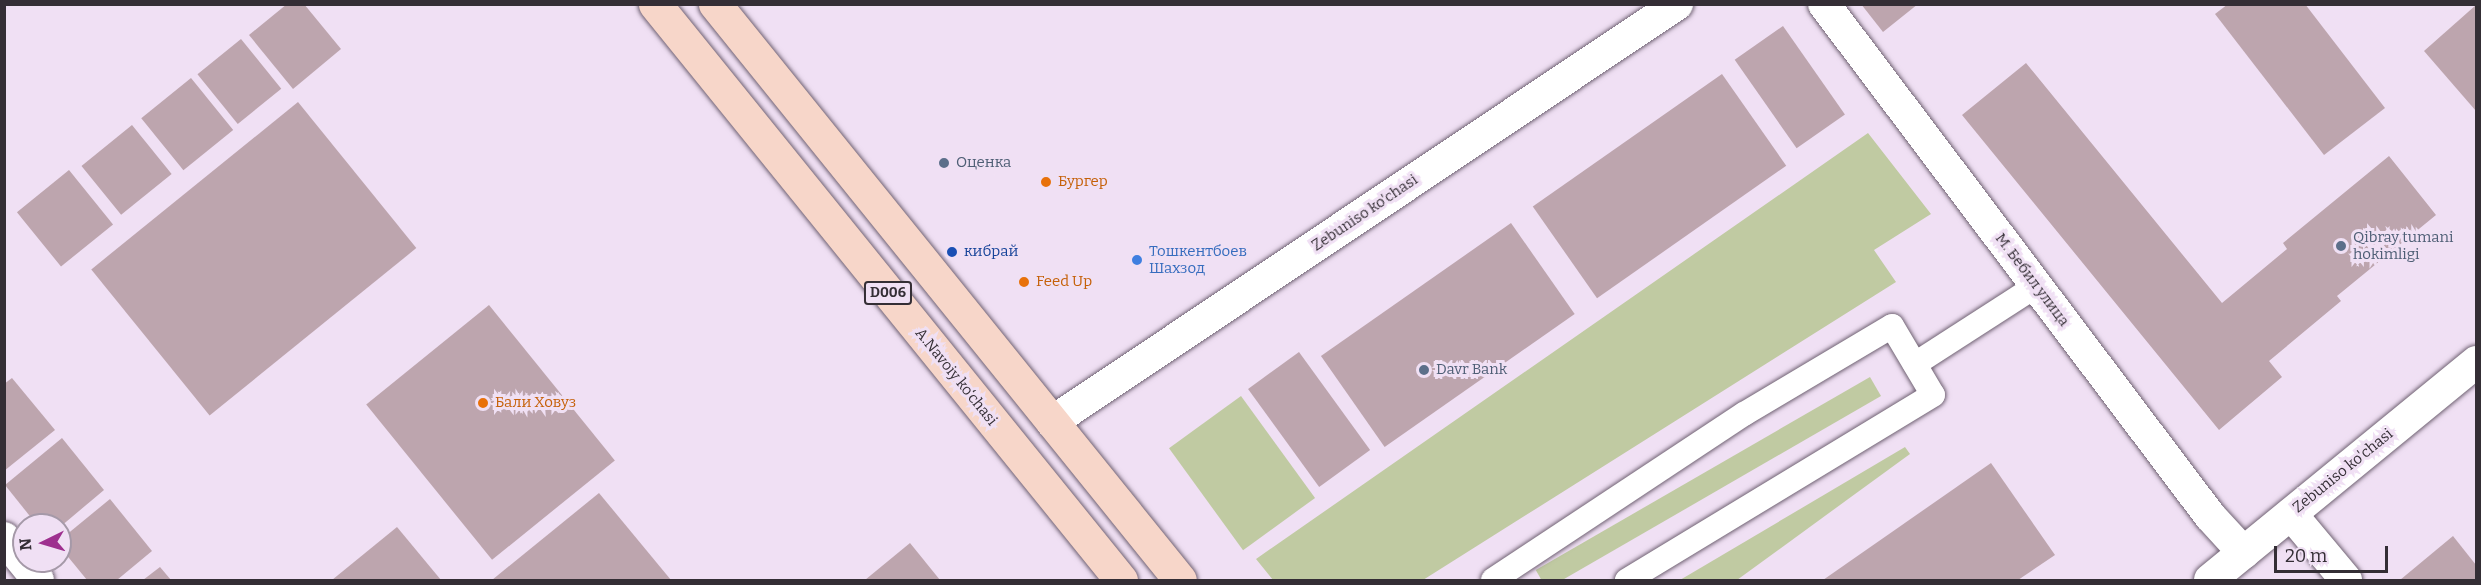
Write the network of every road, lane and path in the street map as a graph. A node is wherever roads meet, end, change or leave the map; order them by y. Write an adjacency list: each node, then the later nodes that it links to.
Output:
1 (655, 4): 13 (main road, A.Navoiy ko‘chasi / D006)
2 (715, 4): 8 (main road, D006)
3 (1677, 4): 8 (street, Zebuniso ko'chasi)
4 (1824, 4): 5 (street, М. Бебил улица)
5 (2036, 286): 7 (street); 11 (street, М. Бебил улица)
6 (2476, 362): 9 (street, Zebuniso ko'chasi)
7 (1915, 364): 15 (street); 16 (street)
8 (1052, 422): 14 (main road, D006)
9 (2291, 513): 11 (street, Zebuniso ko'chasi); 18 (street)
10 (4, 538): 12 (street)
11 (2244, 553): 17 (street, Zebuniso ko'chasi)
12 (38, 580)
13 (1121, 580)
14 (1180, 580)
15 (1493, 580)
16 (1627, 580)
17 (2210, 580)
18 (2346, 580)

